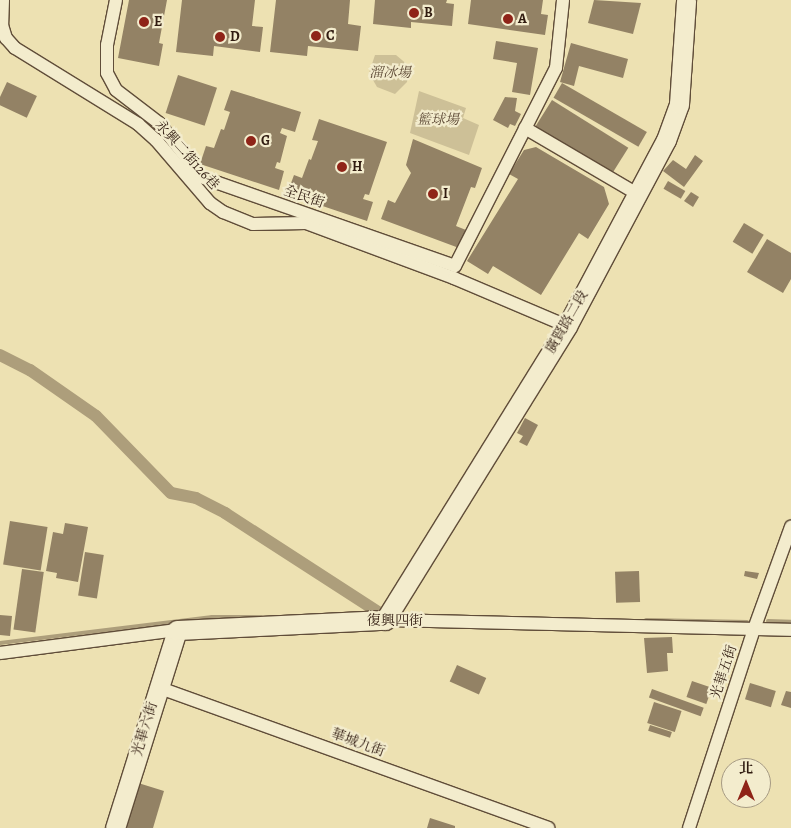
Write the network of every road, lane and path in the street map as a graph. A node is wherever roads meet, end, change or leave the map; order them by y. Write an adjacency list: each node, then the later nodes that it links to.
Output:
1 (3, 0): 7 (street, 永興二街126巷)
2 (116, 0): 5 (street, 全民街)
3 (563, 0): 5 (street, 全民街)
4 (686, 0): 6 (street, 廣賢路二段)
5 (526, 128): 6 (street)
6 (636, 193): 7 (street, 廣賢路二段)
7 (566, 326): 9 (street, 廣賢路二段)
8 (791, 527): 10 (street, 光華五街)
9 (385, 620): 10 (street, 復興四街); 11 (street, 復興四街)
10 (754, 629): 12 (street, 復興四街); 17 (street, 光華五街)
11 (177, 630): 13 (street, 復興四街); 14 (street, 光華六街)
12 (791, 630)
13 (0, 653)
14 (157, 687): 15 (street, 光華六街); 16 (street, 華城九街)
15 (115, 828)
16 (548, 828)
17 (690, 828)

